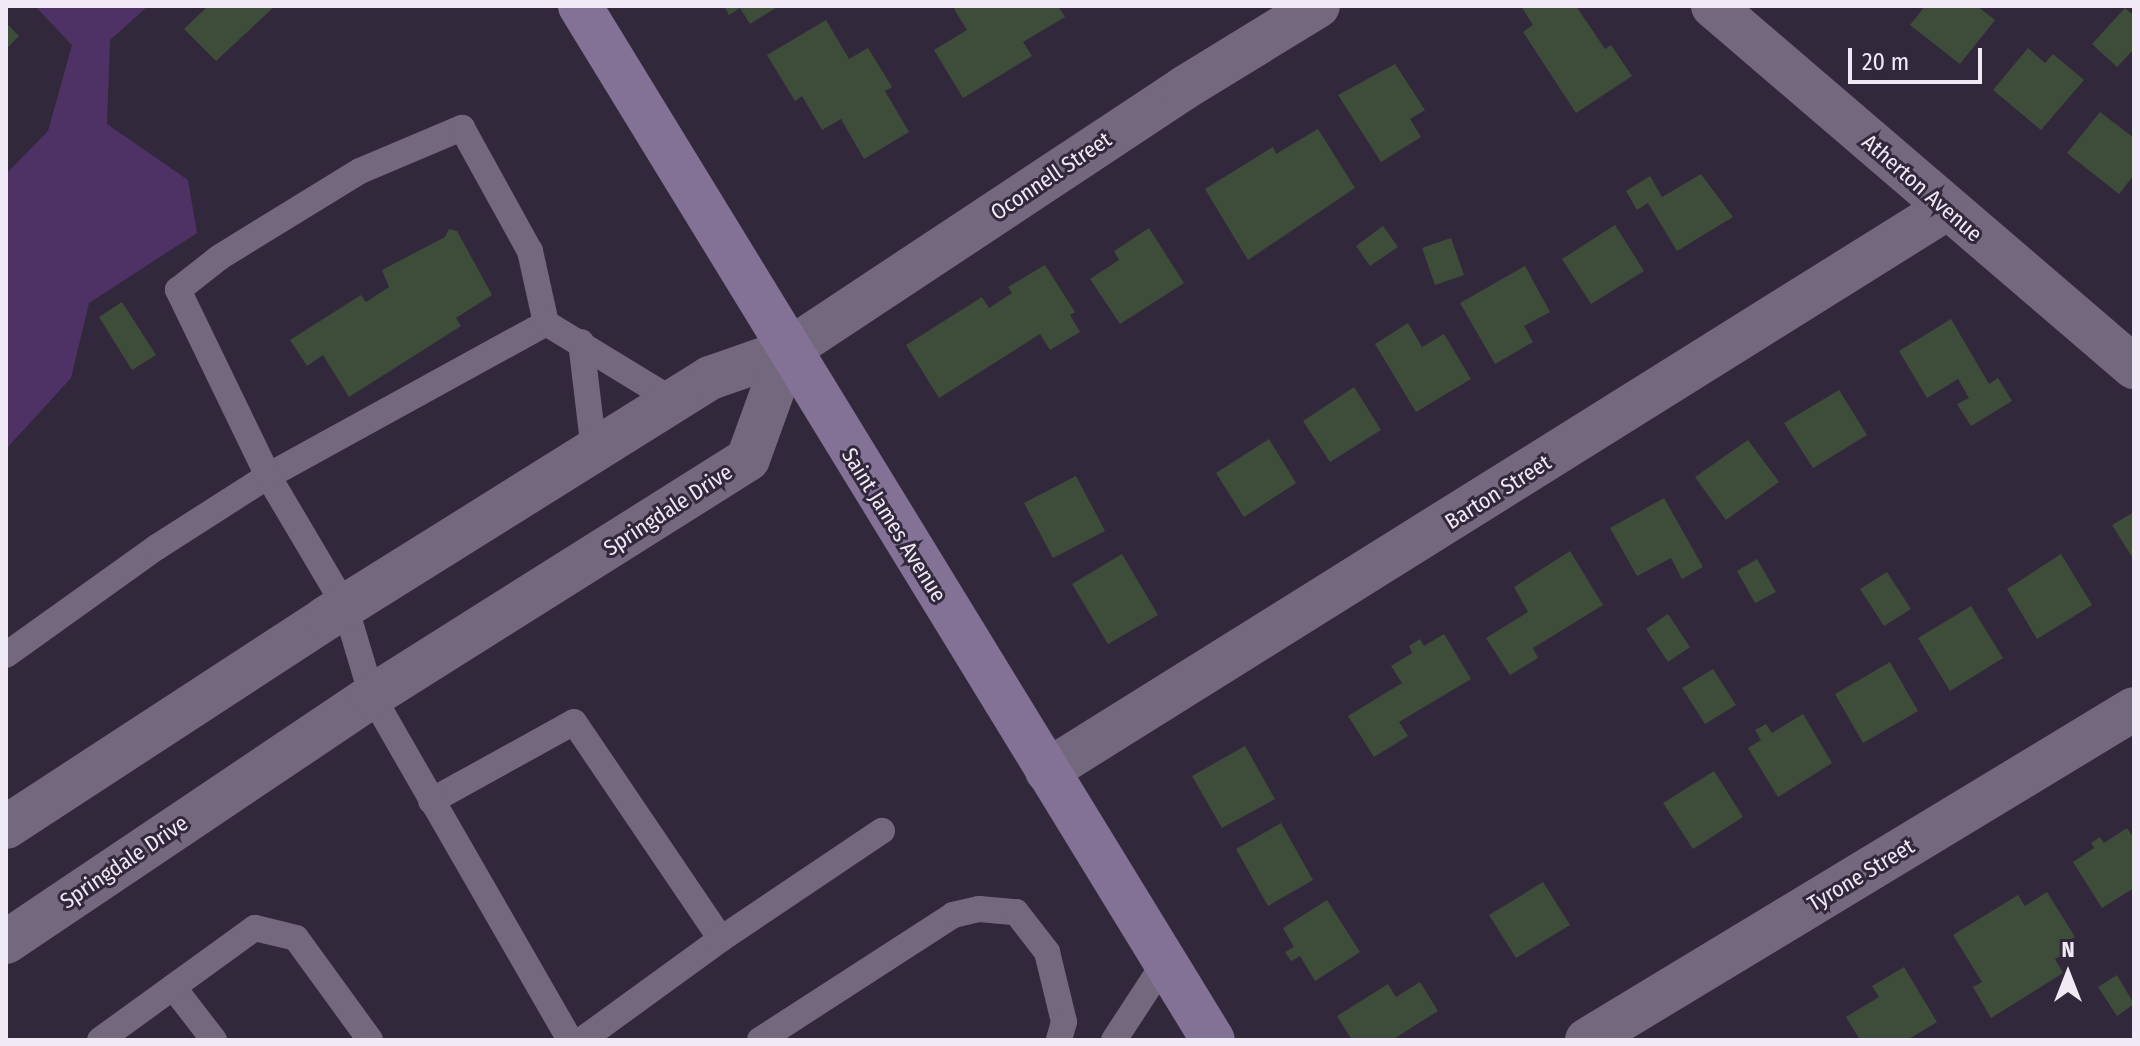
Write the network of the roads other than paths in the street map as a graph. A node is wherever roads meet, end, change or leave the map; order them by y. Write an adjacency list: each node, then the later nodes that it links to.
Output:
1 (580, 6): 7 (main road, Saint James Avenue)
2 (1318, 6): 7 (street, Oconnell Street)
3 (1713, 6): 4 (street, Atherton Avenue)
4 (1946, 209): 8 (street, Atherton Avenue); 16 (street, Barton Street)
5 (546, 323): 6 (lane); 11 (lane); 11 (lane)
6 (581, 342): 9 (lane); 10 (lane)
7 (787, 351): 9 (street); 14 (street, Springdale Drive); 16 (main road, Saint James Avenue)
8 (2134, 367)
9 (674, 401): 10 (street)
10 (594, 451): 12 (street)
11 (268, 476): 12 (lane); 13 (lane)
12 (345, 606): 14 (lane); 18 (street)
13 (6, 655)
14 (372, 696): 17 (lane); 21 (street, Springdale Drive)
15 (2134, 709): 33 (street, Tyrone Street)
16 (1047, 771): 22 (main road, Saint James Avenue)
17 (431, 801): 20 (lane); 27 (lane)
18 (6, 827)
19 (882, 831): 20 (lane)
20 (721, 939): 28 (lane)
21 (6, 942)
22 (1165, 962): 31 (lane); 32 (main road, Saint James Avenue)
23 (173, 987): 24 (lane); 25 (lane); 26 (lane)
24 (100, 1040)
25 (214, 1040)
26 (370, 1040)
27 (570, 1040)
28 (582, 1040)
29 (760, 1040): 30 (lane)
30 (1059, 1040)
31 (1114, 1040)
32 (1213, 1040)
33 (1587, 1040)

